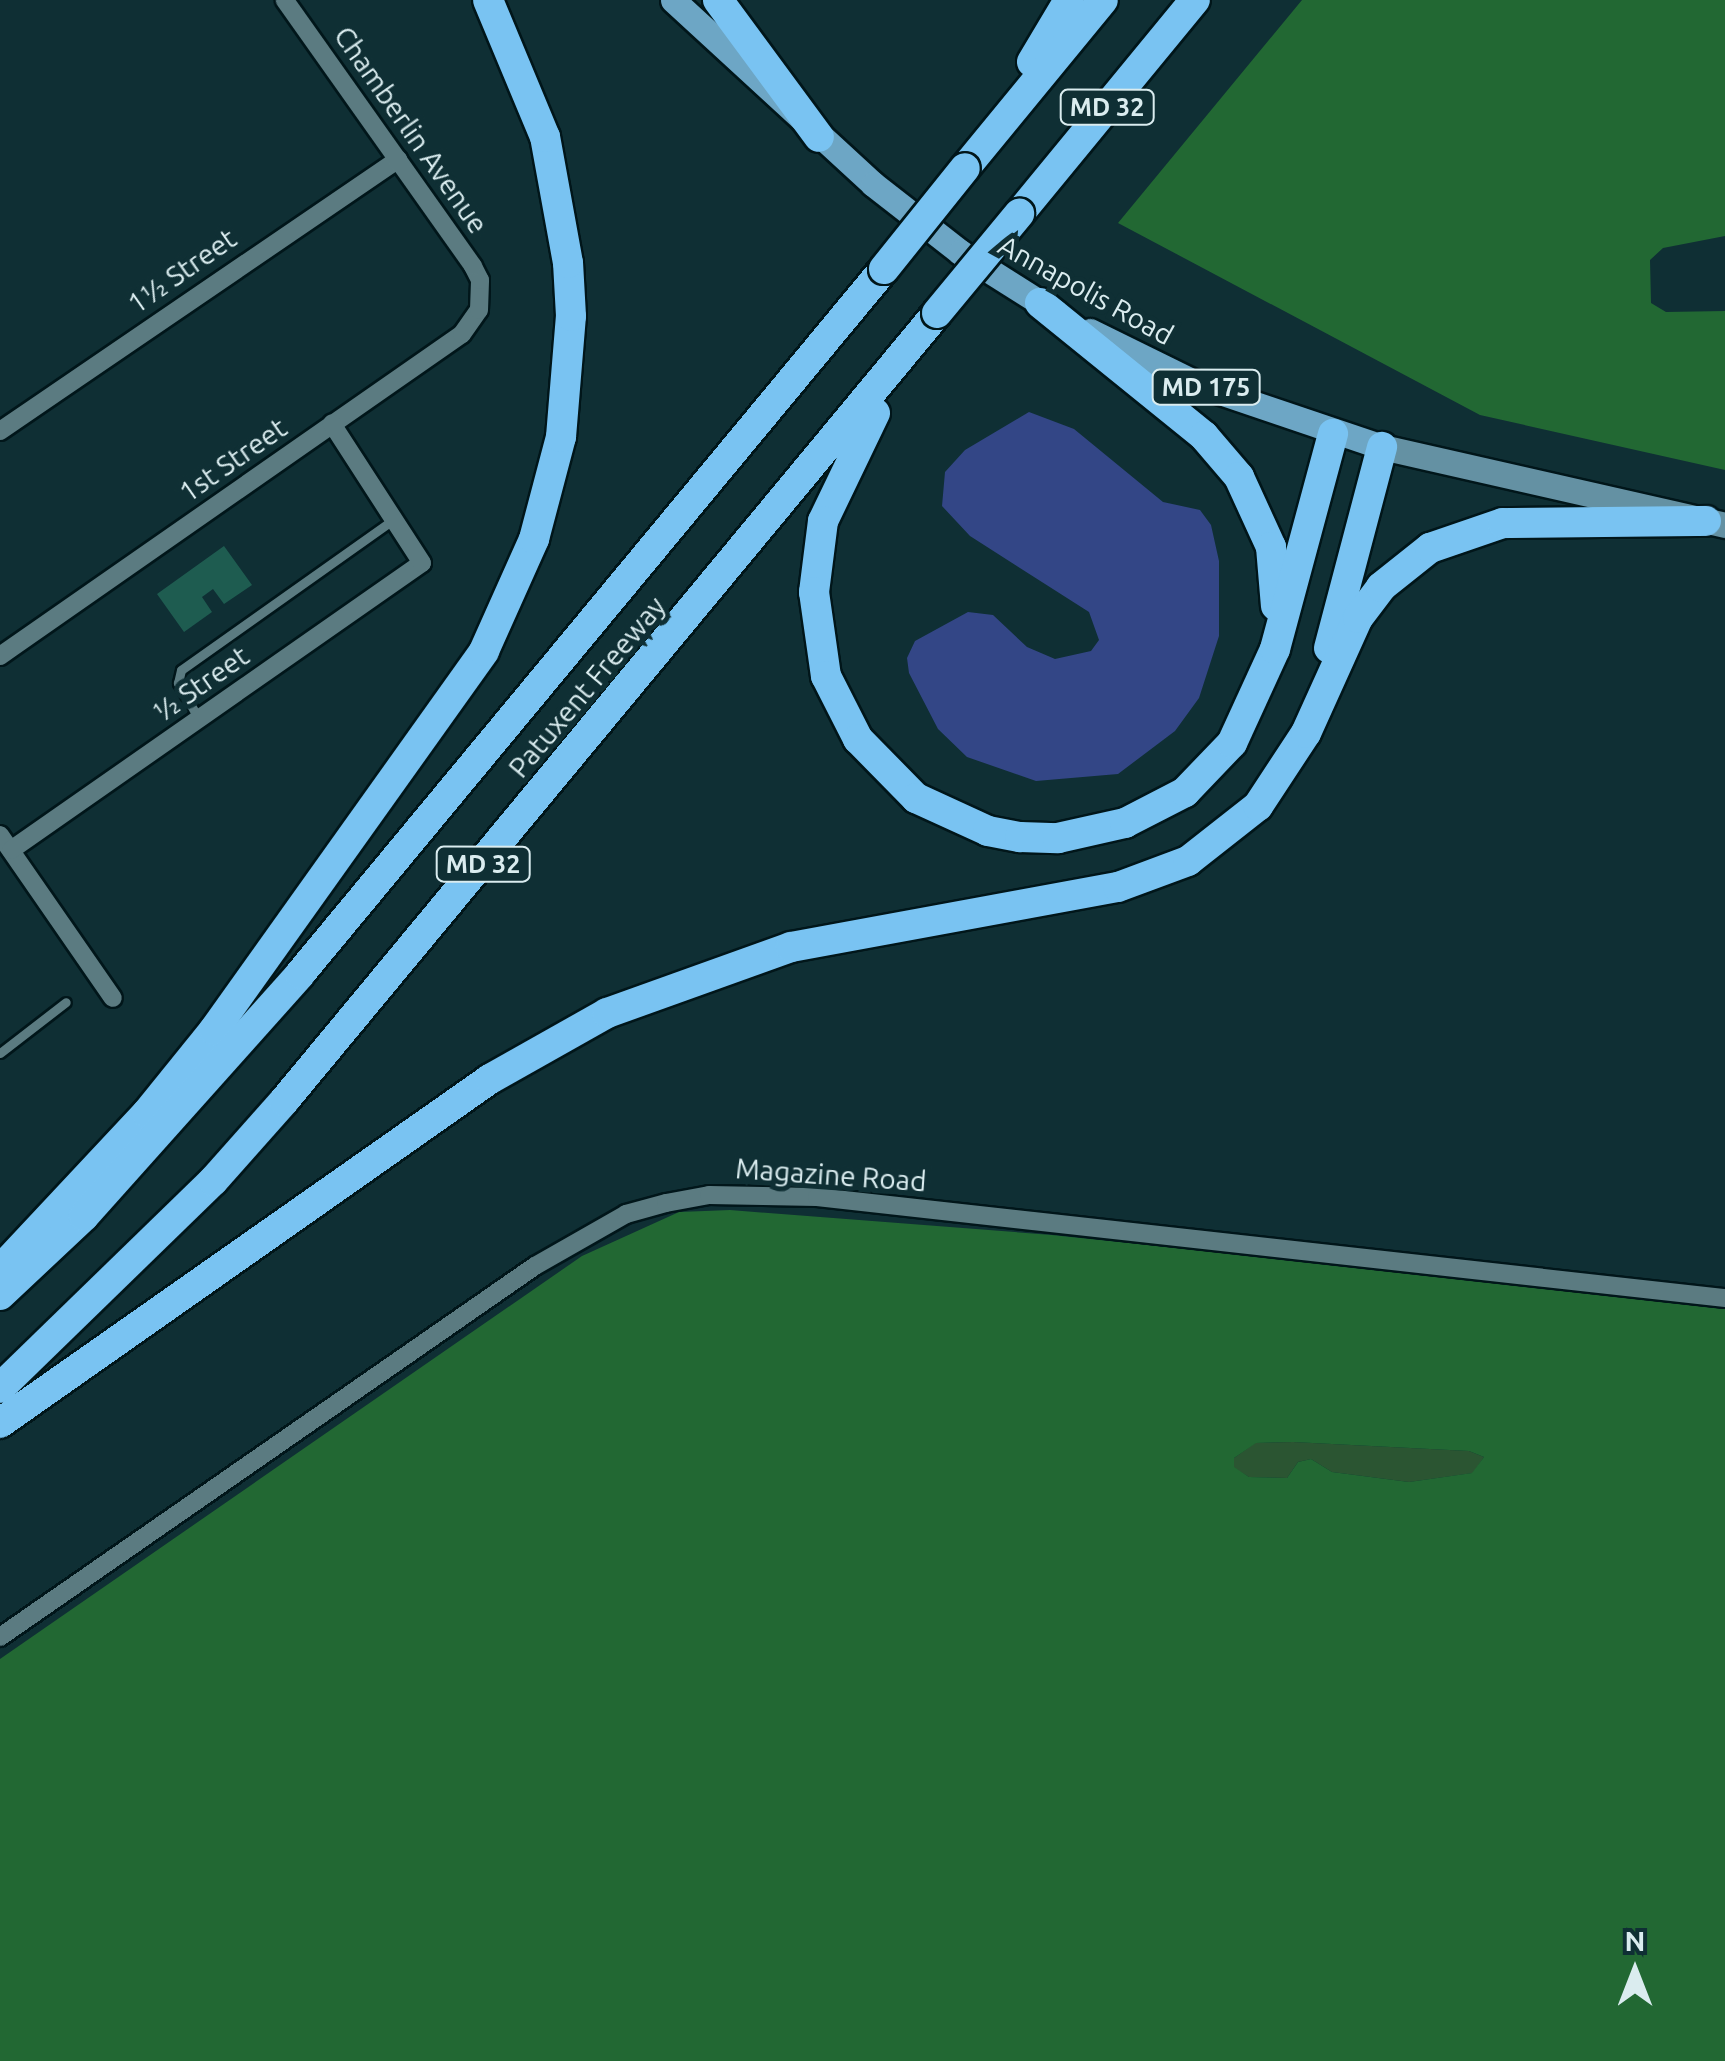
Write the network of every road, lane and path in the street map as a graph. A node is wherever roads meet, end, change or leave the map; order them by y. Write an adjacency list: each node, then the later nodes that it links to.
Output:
1 (285, 0): 9 (street, Chamberlin Avenue)
2 (488, 0): 28 (highway)
3 (673, 0): 8 (main road, Annapolis Road / MD 175)
4 (718, 0): 8 (highway)
5 (1070, 0): 10 (highway)
6 (1103, 0): 10 (highway, Patuxent Freeway / MD 32)
7 (1194, 0): 13 (highway, Patuxent Freeway / MD 32, bridge)
8 (819, 137): 12 (main road, Annapolis Road / MD 175)
9 (398, 159): 11 (street, Chamberlin Avenue); 15 (street, 1½ Street)
10 (971, 161): 29 (highway, Patuxent Freeway / MD 32, bridge)
11 (482, 296): 14 (street, 1st Street)
12 (1040, 303): 16 (main road, Annapolis Road / MD 175); 20 (highway)
13 (928, 325): 20 (highway); 31 (highway, Patuxent Freeway / MD 32)
14 (332, 424): 18 (street); 21 (street, 1st Street)
15 (0, 432)
16 (1334, 434): 17 (main road, Annapolis Road / MD 175); 20 (highway)
17 (1382, 446): 19 (main road, Annapolis Road / MD 175); 23 (highway)
18 (394, 520): 22 (lane); 22 (street, ½ Street)
19 (1715, 523): 23 (highway)
20 (1274, 649)
21 (0, 656)
22 (200, 719): 24 (street, ½ Street)
23 (1306, 733): 32 (highway)
24 (4, 848): 25 (street)
25 (113, 998)
26 (66, 1002): 27 (lane)
27 (0, 1053)
28 (0, 1270)
29 (0, 1295)
30 (1725, 1298): 33 (street, Magazine Road)
31 (0, 1388)
32 (0, 1423)
33 (0, 1637)

